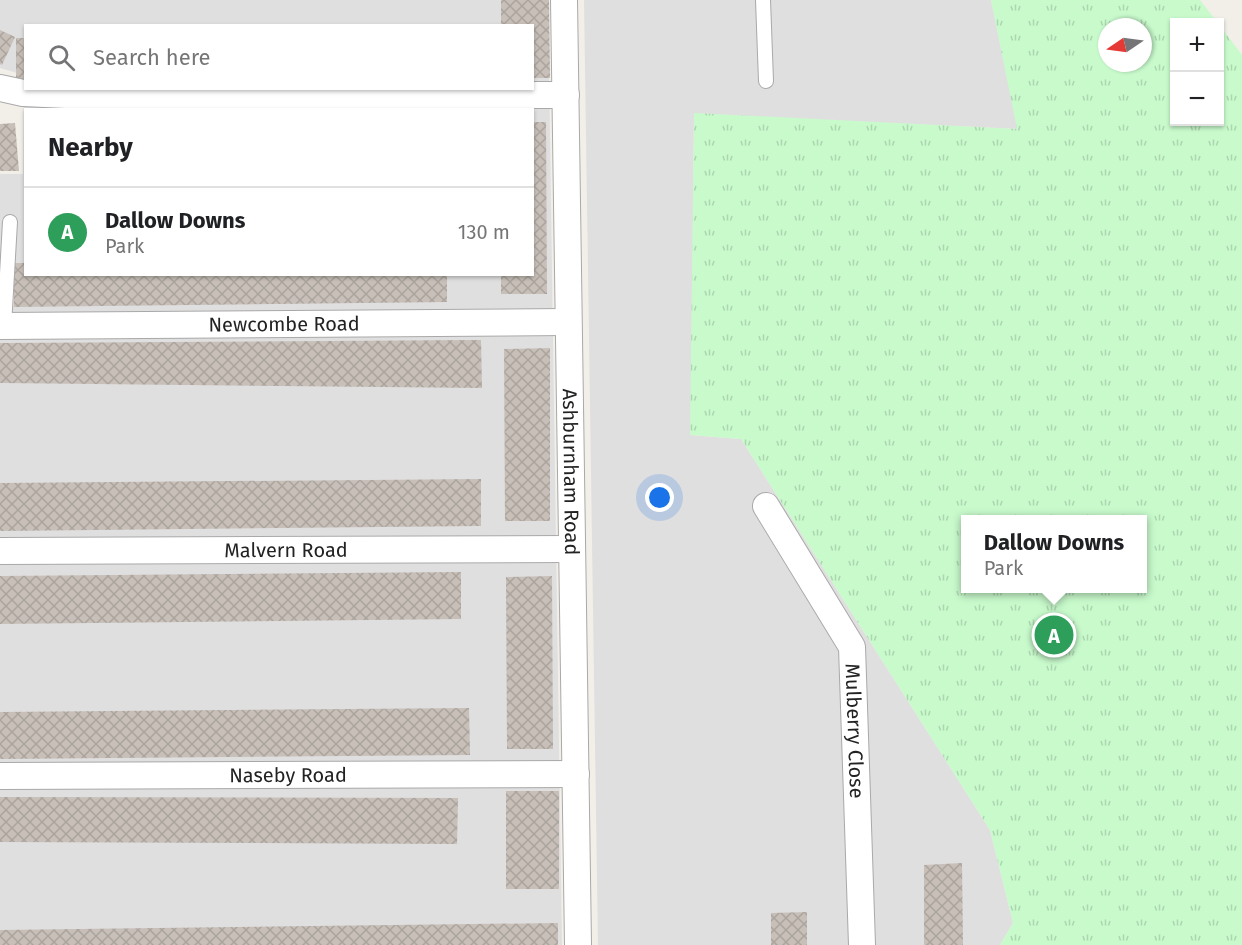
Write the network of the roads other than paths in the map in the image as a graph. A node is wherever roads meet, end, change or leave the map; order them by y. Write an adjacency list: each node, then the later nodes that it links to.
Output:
1 (564, 0): 5 (street, Ashburnham Road)
2 (764, 0): 3 (lane)
3 (766, 81)
4 (0, 88): 5 (street)
5 (566, 95): 7 (street, Ashburnham Road)
6 (10, 222): 8 (lane)
7 (567, 322): 8 (street, Newcombe Road); 10 (street, Ashburnham Road)
8 (2, 326)
9 (766, 506): 15 (street, Mulberry Close)
10 (572, 549): 11 (street, Malvern Road); 12 (street, Ashburnham Road)
11 (0, 551)
12 (576, 774): 13 (street, Naseby Road); 14 (street, Ashburnham Road)
13 (0, 776)
14 (578, 945)
15 (862, 945)

